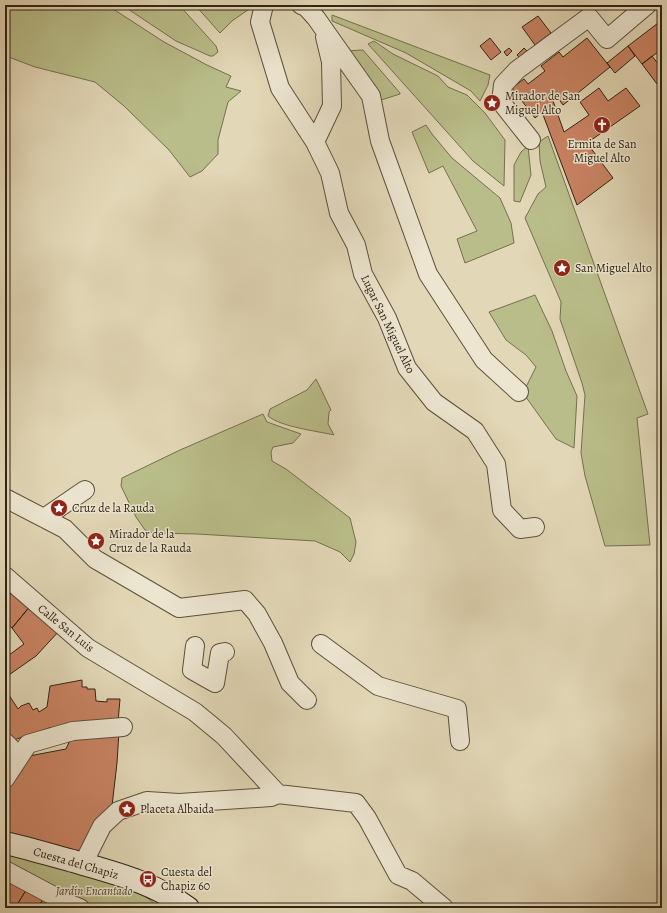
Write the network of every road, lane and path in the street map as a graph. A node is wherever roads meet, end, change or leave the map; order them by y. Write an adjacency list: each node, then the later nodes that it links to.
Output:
1 (264, 5): 6 (street, Lugar San Miguel Alto)
2 (301, 5): 4 (street)
3 (647, 5): 5 (street)
4 (322, 27): 6 (street); 7 (street)
5 (531, 140)
6 (315, 142): 11 (street, Lugar San Miguel Alto)
7 (519, 392)
8 (85, 490): 10 (street)
9 (5, 498): 10 (street)
10 (44, 518): 16 (street)
11 (535, 527)
12 (8, 585): 22 (street, Calle San Luis)
13 (321, 644): 18 (street)
14 (195, 646): 15 (street)
15 (226, 652)
16 (307, 700)
17 (123, 727): 20 (street)
18 (460, 741)
19 (5, 742): 20 (street)
20 (19, 756): 21 (street)
21 (5, 779)
22 (278, 794): 24 (street); 28 (street)
23 (5, 843): 24 (street, Cuesta del Chapiz)
24 (83, 864): 27 (street, Cuesta del Chapiz)
25 (5, 870): 26 (street)
26 (80, 908)
27 (188, 908)
28 (444, 908)

